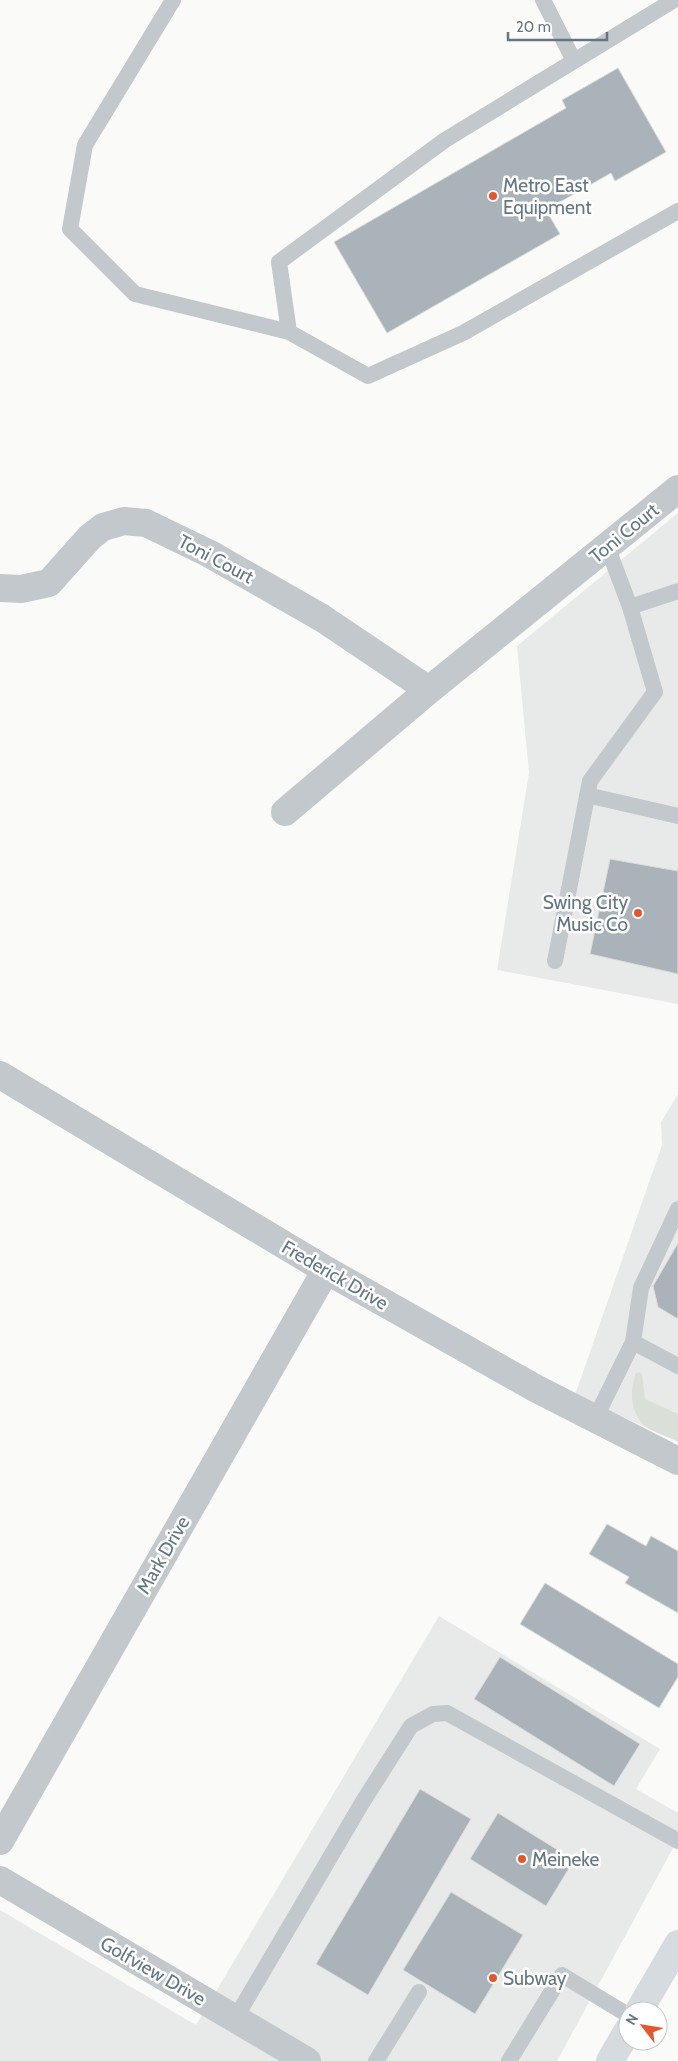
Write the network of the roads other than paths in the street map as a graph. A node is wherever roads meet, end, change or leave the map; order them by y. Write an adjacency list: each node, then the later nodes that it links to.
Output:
1 (173, 0): 6 (lane)
2 (543, 0): 4 (lane)
3 (674, 0): 4 (lane)
4 (574, 61): 6 (lane)
5 (678, 211): 6 (lane)
6 (289, 332)
7 (678, 489): 8 (street, Toni Court)
8 (607, 546): 11 (lane); 12 (street, Toni Court)
9 (0, 588): 12 (street, Toni Court)
10 (678, 591): 11 (lane)
11 (630, 607): 13 (lane)
12 (429, 690): 14 (street, Toni Court)
13 (587, 795): 15 (lane); 16 (lane)
14 (285, 812)
15 (678, 816)
16 (555, 961)
17 (0, 1075): 19 (street, Frederick Drive)
18 (678, 1210): 20 (lane)
19 (326, 1270): 22 (street, Frederick Drive); 24 (street, Mark Drive)
20 (633, 1342): 21 (lane); 22 (lane)
21 (678, 1366)
22 (596, 1419): 23 (street, Frederick Drive)
23 (678, 1462)
24 (0, 1841)
25 (678, 1841): 31 (lane)
26 (0, 1880): 31 (street, Golfview Drive)
27 (678, 1944): 29 (main road)
28 (419, 1992): 34 (lane)
29 (645, 2001)
30 (618, 2009): 35 (lane)
31 (235, 2019): 33 (street, Golfview Drive)
32 (618, 2047): 36 (main road)
33 (307, 2061)
34 (376, 2061)
35 (509, 2061)
36 (610, 2061)

